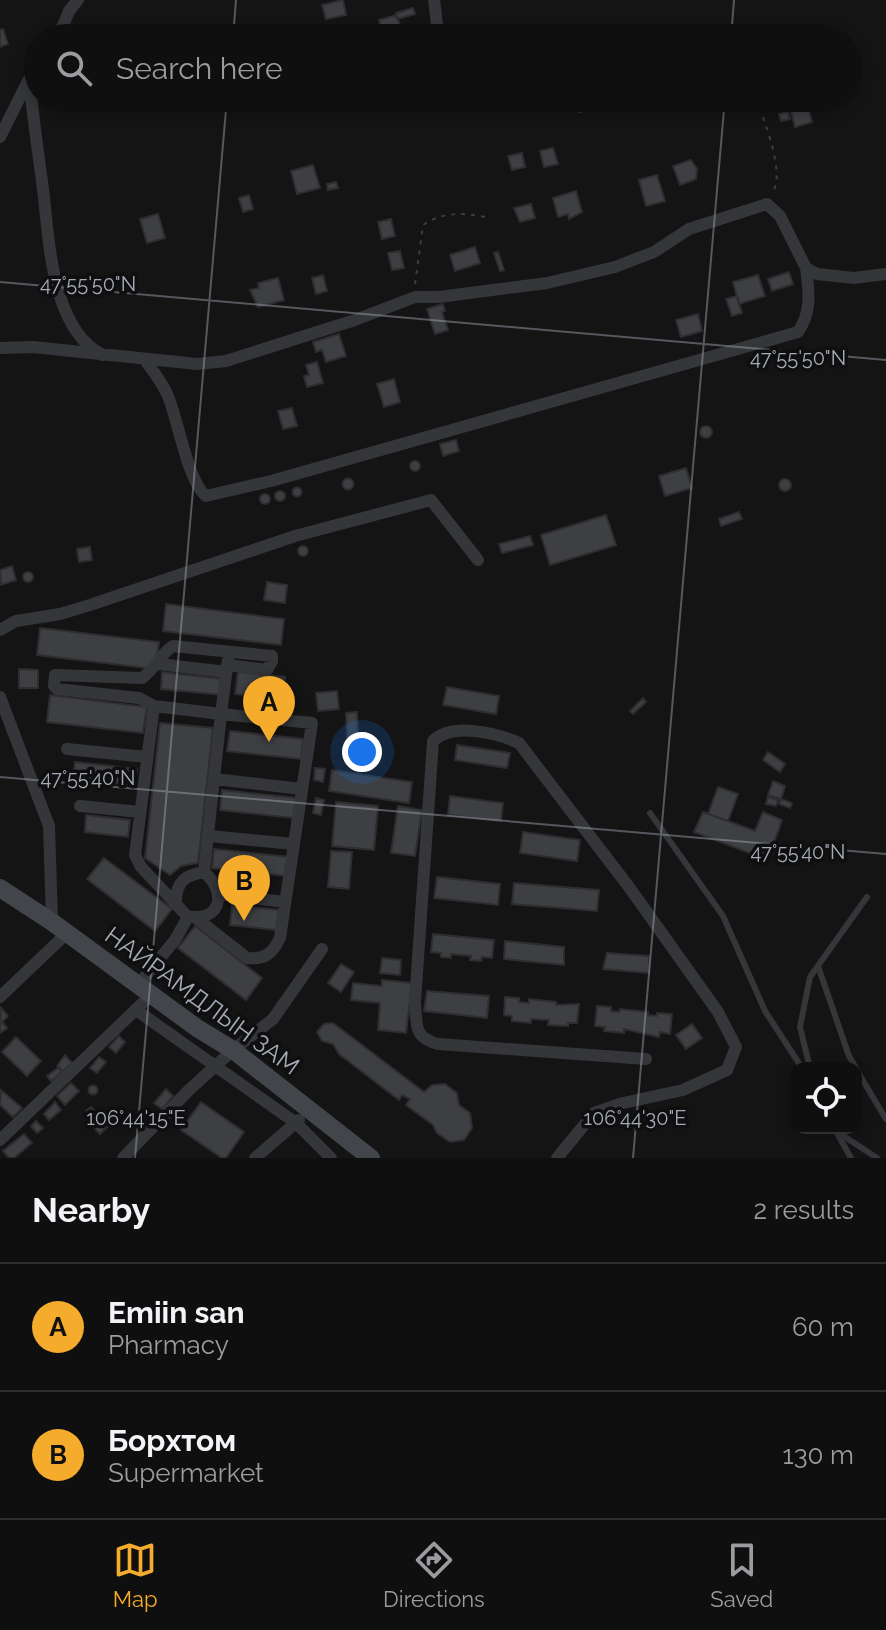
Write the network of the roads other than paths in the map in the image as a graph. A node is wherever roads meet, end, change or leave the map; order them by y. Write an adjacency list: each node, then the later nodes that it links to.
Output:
1 (78, 0): 3 (street)
2 (434, 0): 4 (street)
3 (64, 24)
4 (437, 24)
5 (24, 89): 7 (street)
6 (33, 112): 11 (street)
7 (0, 137)
8 (806, 268): 9 (street); 12 (street); 12 (street)
9 (886, 274)
10 (0, 348): 11 (street)
11 (106, 356): 12 (street)
12 (144, 359)
13 (478, 560): 14 (street)
14 (1, 631)
15 (227, 663): 16 (street); 16 (street); 20 (street)
16 (159, 664): 17 (street)
17 (142, 678): 19 (street); 19 (street)
18 (0, 697): 37 (street)
19 (151, 704): 20 (street); 22 (street)
20 (221, 714): 23 (street); 24 (street)
21 (67, 749): 22 (street)
22 (147, 757): 26 (street)
23 (214, 779): 24 (street); 28 (street)
24 (302, 789): 29 (street)
25 (80, 806): 26 (street)
26 (140, 812): 34 (street)
27 (650, 813): 45 (lane)
28 (209, 836): 29 (street); 30 (street)
29 (294, 844): 35 (street)
30 (204, 872): 32 (street); 34 (street)
31 (0, 888): 37 (main road, НАЙРАМДЛЫН ЗАМ)
32 (219, 894): 35 (street); 36 (street)
33 (867, 897): 39 (lane)
34 (176, 902): 36 (street)
35 (285, 902): 36 (street)
36 (192, 917): 40 (street)
37 (60, 928): 40 (main road, НАЙРАМДЛЫН ЗАМ); 41 (street)
38 (322, 949): 43 (street)
39 (818, 966): 46 (lane); 47 (lane)
40 (145, 990): 42 (street); 43 (main road, НАЙРАМДЛЫН ЗАМ)
41 (0, 997)
42 (136, 1010): 48 (street); 55 (street)
43 (233, 1050): 48 (street); 50 (main road, НАЙРАМДЛЫН ЗАМ)
44 (646, 1059): 60 (street)
45 (798, 1062)
46 (809, 1062)
47 (852, 1062)
48 (215, 1066): 52 (street); 56 (street)
49 (862, 1078): 51 (lane)
50 (311, 1110): 52 (street); 59 (main road, НАЙРАМДЛЫН ЗАМ)
51 (886, 1119)
52 (296, 1123): 57 (street); 58 (street)
53 (838, 1134): 61 (lane)
54 (842, 1134): 62 (lane)
55 (0, 1140)
56 (123, 1158)
57 (255, 1158)
58 (331, 1158)
59 (371, 1158)
60 (557, 1158)
61 (851, 1158)
62 (877, 1158)

